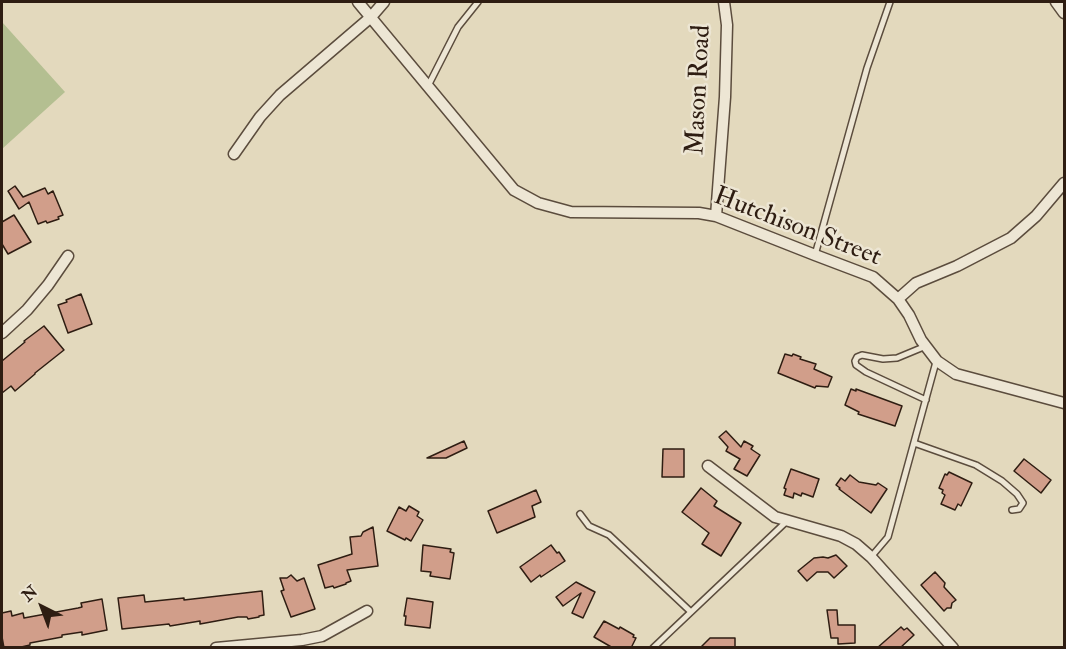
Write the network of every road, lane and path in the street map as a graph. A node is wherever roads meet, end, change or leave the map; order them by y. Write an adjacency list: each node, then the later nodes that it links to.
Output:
1 (358, 2): 8 (street, Hutchison Street)
2 (384, 2): 8 (street)
3 (478, 2): 9 (lane)
4 (724, 2): 12 (street, Mason Road)
5 (890, 2): 13 (lane)
6 (1056, 2): 7 (street)
7 (1065, 13)
8 (370, 17): 9 (street, Hutchison Street); 10 (street)
9 (428, 87): 12 (street, Hutchison Street)
10 (234, 154)
11 (1065, 183): 15 (street)
12 (716, 216): 13 (street, Hutchison Street)
13 (815, 255): 15 (street, Hutchison Street)
14 (68, 256): 16 (street)
15 (898, 299): 17 (street, Hutchison Street)
16 (2, 333)
17 (926, 346): 18 (street, Hutchison Street); 19 (lane)
18 (937, 361): 19 (lane); 20 (street, Hutchison Street)
19 (926, 400): 21 (lane)
20 (1065, 403)
21 (914, 443): 23 (lane); 26 (lane)
22 (708, 466): 25 (street)
23 (1012, 510)
24 (580, 514): 28 (lane)
25 (787, 521): 26 (street); 28 (lane)
26 (871, 557): 31 (street)
27 (367, 611): 29 (street)
28 (691, 612): 30 (lane)
29 (216, 648)
30 (653, 648)
31 (954, 648)

